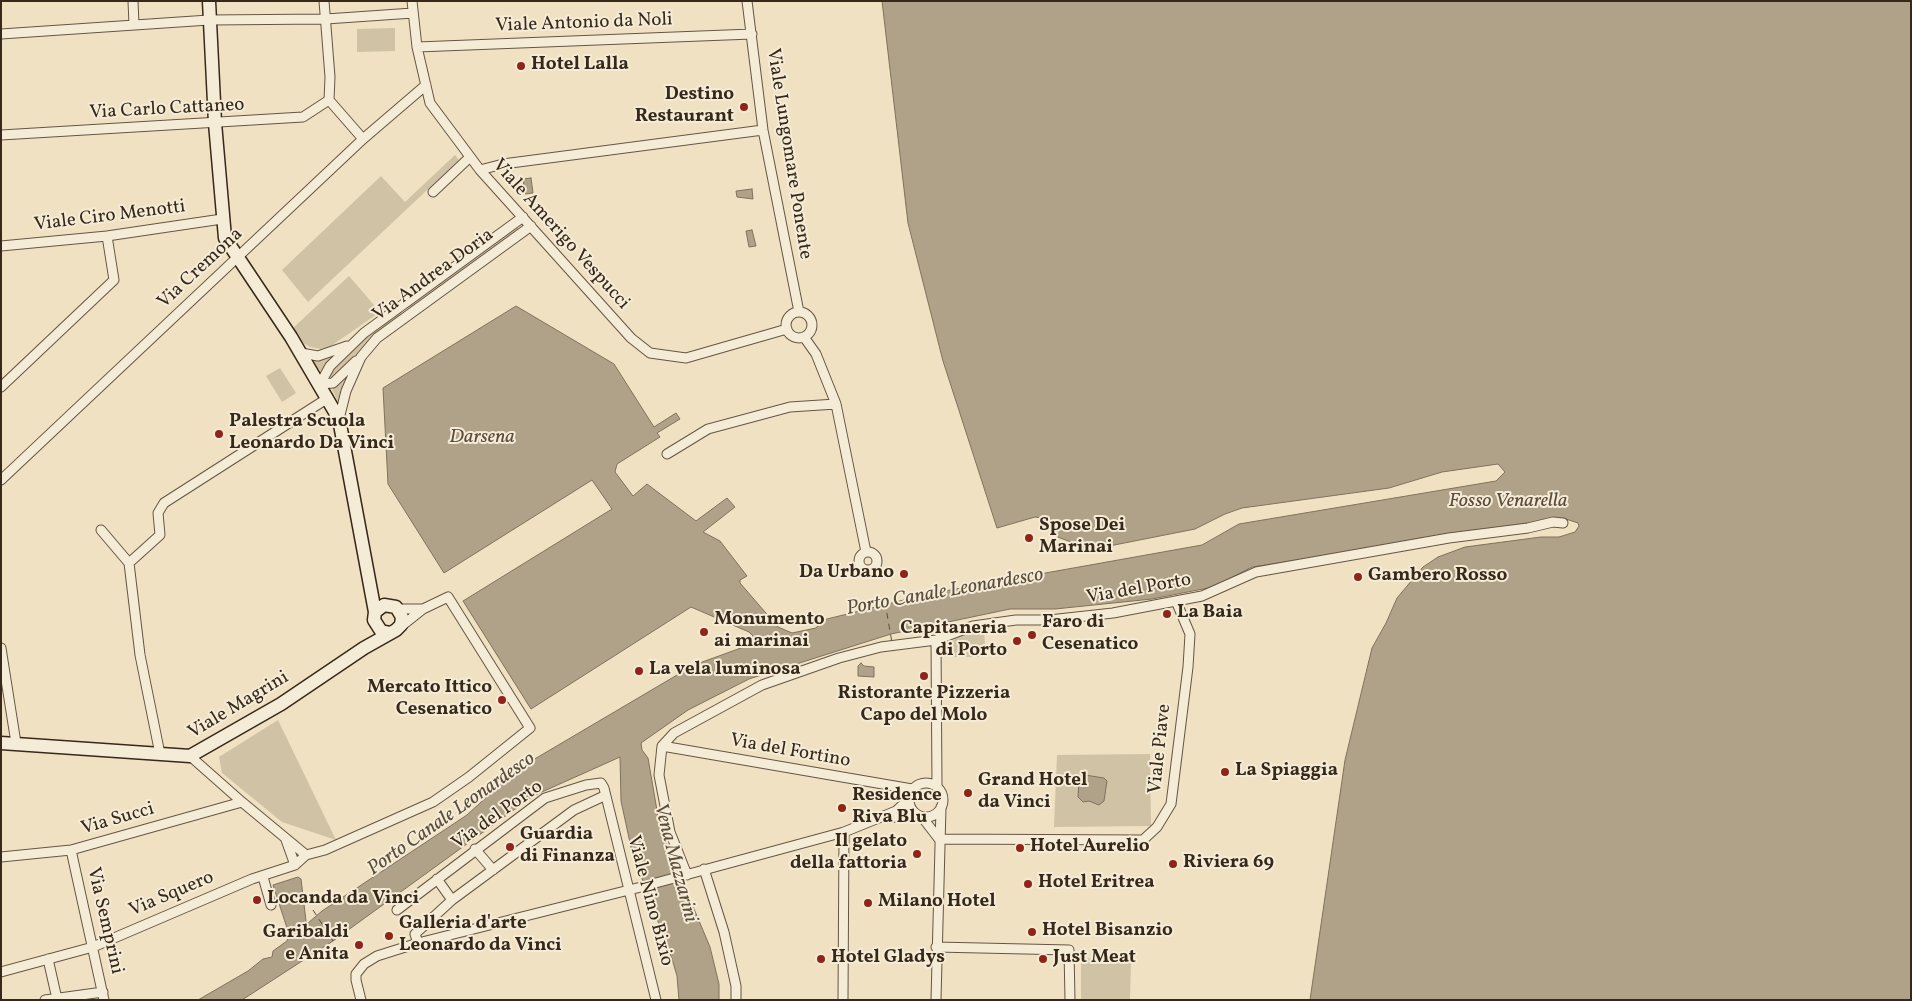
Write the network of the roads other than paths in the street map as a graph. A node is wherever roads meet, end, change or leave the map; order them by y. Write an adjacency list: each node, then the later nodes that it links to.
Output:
1 (133, 1): 9 (street)
2 (209, 1): 8 (street)
3 (324, 1): 7 (street)
4 (412, 1): 6 (street, Viale Amerigo Vespucci)
5 (747, 1): 11 (street, Viale Lungomare Ponente)
6 (412, 13): 7 (street); 12 (street, Viale Amerigo Vespucci)
7 (326, 18): 8 (street); 14 (street)
8 (210, 20): 9 (street); 15 (street)
9 (134, 25): 10 (street)
10 (1, 34)
11 (752, 34): 12 (street, Viale Antonio da Noli); 16 (street, Viale Lungomare Ponente)
12 (417, 47): 13 (street, Viale Amerigo Vespucci)
13 (426, 85): 18 (street, Via Cremona); 19 (street, Viale Amerigo Vespucci)
14 (329, 100): 15 (street, Via Carlo Cattaneo); 18 (street)
15 (215, 123): 17 (street, Via Carlo Cattaneo); 23 (street)
16 (763, 130): 20 (street); 29 (street, Viale Lungomare Ponente)
17 (1, 135)
18 (363, 139): 27 (street, Via Cremona)
19 (470, 157): 20 (street, Viale Amerigo Vespucci); 21 (street)
20 (480, 170): 22 (street, Viale Amerigo Vespucci)
21 (433, 192)
22 (523, 217): 24 (street, Viale Amerigo Vespucci); 28 (street, Via Andrea Doria)
23 (222, 219): 25 (street, Viale Ciro Menotti); 27 (street)
24 (531, 226): 30 (street, Via Andrea Doria); 31 (street, Viale Amerigo Vespucci)
25 (107, 236): 26 (street, Viale Ciro Menotti); 37 (street)
26 (1, 246)
27 (236, 258): 34 (street); 42 (street, Via Cremona)
28 (403, 305): 30 (street); 33 (street, Via Andrea Doria)
29 (798, 312): 31 (street); 32 (street, Viale Lungomare Ponente)
30 (409, 314): 35 (street, Via Andrea Doria)
31 (787, 329): 32 (street)
32 (804, 337): 39 (street)
33 (352, 344): 34 (street, Via Andrea Doria); 36 (street, Via Andrea Doria)
34 (301, 353): 36 (street)
35 (361, 357): 36 (street, Via Andrea Doria); 40 (street, Via Andrea Doria)
36 (320, 384): 38 (street)
37 (1, 387)
38 (328, 398): 40 (street); 46 (street)
39 (836, 404): 41 (street); 45 (street)
40 (338, 420): 50 (street)
41 (667, 454)
42 (1, 480)
43 (1563, 523): 47 (street, Via del Porto)
44 (101, 530): 46 (street)
45 (866, 552)
46 (129, 563): 59 (street)
47 (1176, 601): 52 (street, Via del Porto); 71 (street, Viale Piave)
48 (398, 609): 49 (street, Viale Magrini); 50 (street); 51 (street)
49 (424, 609): 51 (street, Viale Magrini); 75 (street, Viale Magrini)
50 (378, 613): 51 (street); 54 (street)
51 (394, 630): 54 (street, Viale Magrini)
52 (936, 640): 58 (street, Via del Porto); 62 (street)
53 (1, 648): 55 (street)
54 (364, 648): 60 (street, Viale Magrini)
55 (2, 660): 57 (street)
56 (1, 743): 57 (street, Viale Magrini)
57 (16, 743): 59 (street, Viale Magrini)
58 (662, 746): 63 (street, Via del Fortino); 80 (street)
59 (160, 754): 60 (street, Viale Magrini)
60 (190, 756): 66 (street)
61 (600, 783): 64 (street, Viale Nino Bixio); 73 (street, Via del Porto)
62 (936, 787): 63 (street); 67 (street)
63 (912, 790): 65 (street)
64 (604, 796): 79 (street); 83 (street, Viale Nino Bixio)
65 (909, 799): 68 (street); 69 (street)
66 (242, 802): 72 (street); 74 (street, Via Succi)
67 (941, 807): 68 (street); 71 (street)
68 (919, 815): 69 (street); 71 (street)
69 (881, 819): 70 (street)
70 (844, 832): 78 (street); 98 (street)
71 (939, 839): 89 (street)
72 (286, 840): 75 (street); 77 (street)
73 (475, 849): 79 (street); 82 (street, Via del Porto)
74 (71, 850): 76 (street, Via Succi); 88 (street, Via Semprini)
75 (306, 854): 77 (street, Via Squero)
76 (1, 857)
77 (295, 865): 81 (street, Via Squero)
78 (704, 869): 80 (street); 97 (street)
79 (492, 870): 84 (street)
80 (687, 875): 83 (street)
81 (263, 877): 85 (street); 88 (street, Via Squero)
82 (437, 879): 84 (street); 86 (street, Via del Porto)
83 (629, 889): 87 (street); 96 (street, Viale Nino Bixio)
84 (452, 900): 87 (street)
85 (271, 905)
86 (397, 910)
87 (418, 943): 95 (street)
88 (93, 947): 90 (street, Via Squero); 92 (street, Via Semprini)
89 (936, 947): 99 (street); 100 (street)
90 (48, 959): 91 (street, Via Squero); 93 (street)
91 (1, 972)
92 (104, 996): 93 (street)
93 (57, 999): 94 (street)
94 (45, 1000)
95 (361, 1000)
96 (656, 1000)
97 (736, 1000)
98 (844, 1000)
99 (936, 1000)
100 (1070, 1000)

